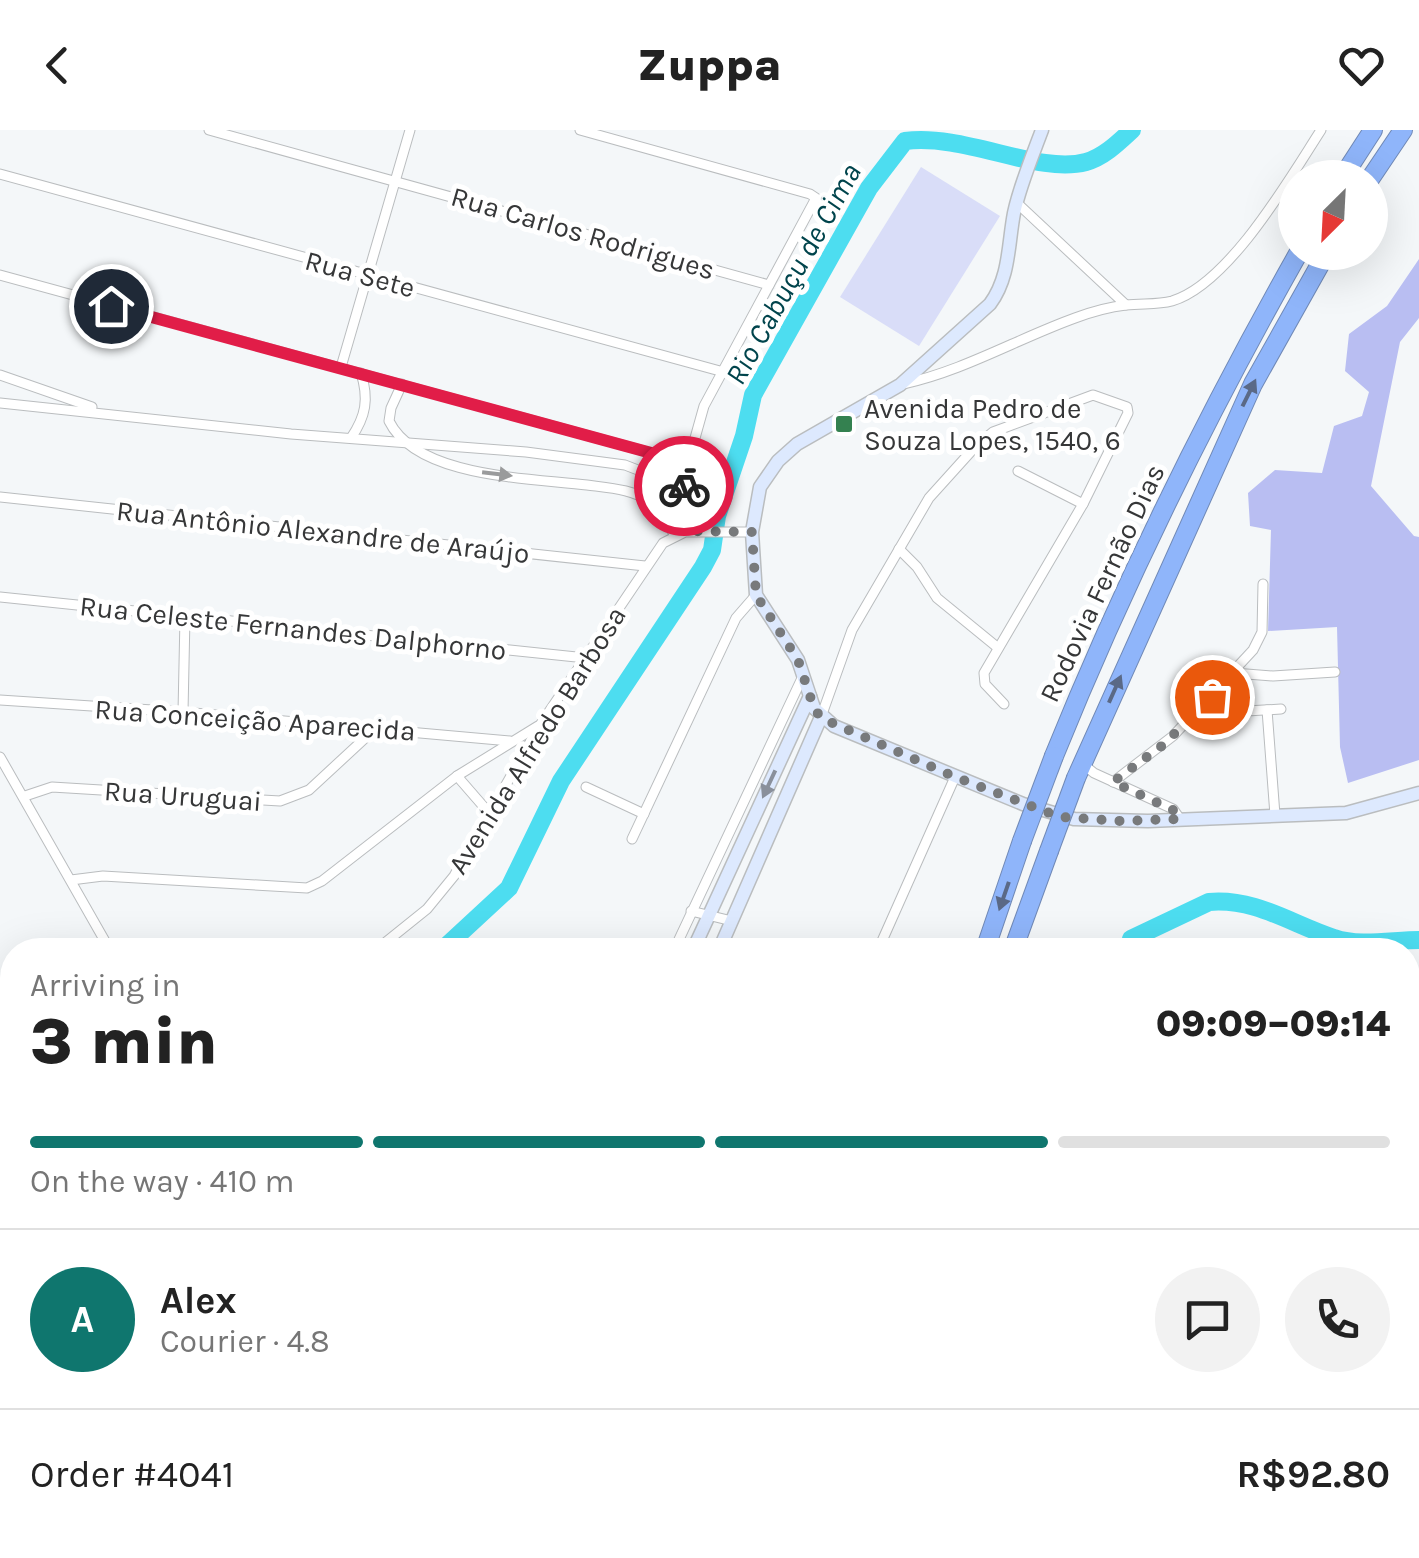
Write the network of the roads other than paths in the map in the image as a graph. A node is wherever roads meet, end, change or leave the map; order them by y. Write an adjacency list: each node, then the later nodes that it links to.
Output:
1 (209, 130): 11 (street, Rua Carlos Rodrigues)
2 (410, 130): 11 (street)
3 (580, 130): 17 (street)
4 (1042, 130): 12 (main road)
5 (1321, 130): 18 (street)
6 (1373, 130): 8 (highway)
7 (1403, 130): 9 (highway)
8 (1354, 160)
9 (1383, 160)
10 (0, 174): 16 (street, Rua Sete)
11 (396, 180): 16 (street); 17 (street, Rua Carlos Rodrigues)
12 (1017, 203): 18 (street); 24 (main road)
13 (1289, 270): 82 (highway, Rodovia Fernão Dias, one-way to 82, bridge)
14 (1317, 270): 60 (highway, Rodovia Fernão Dias, one-way to 14)
15 (0, 275): 19 (street)
16 (369, 277): 19 (street); 20 (street, Rua Sete)
17 (769, 285): 20 (street)
18 (1126, 304): 24 (street)
19 (342, 367): 21 (street)
20 (720, 372): 29 (street)
21 (361, 373): 23 (street); 27 (street)
22 (0, 375): 26 (street)
23 (402, 384): 28 (street); 29 (street)
24 (900, 385): 35 (main road)
25 (0, 403): 26 (street)
26 (104, 412): 27 (street)
27 (350, 438): 28 (street)
28 (405, 444): 31 (street); 36 (street, one-way to 36)
29 (688, 463): 31 (street)
30 (1018, 471): 33 (street)
31 (684, 488): 34 (street)
32 (0, 497): 38 (street, Rua Antônio Alexandre de Araújo)
33 (1083, 504): 37 (street); 43 (street)
34 (694, 531): 35 (street); 36 (street)
35 (752, 532): 40 (main road)
36 (674, 535): 38 (street, Avenida Alfredo Barbosa)
37 (899, 549): 43 (street); 55 (street)
38 (645, 566): 44 (street, Avenida Alfredo Barbosa)
39 (1263, 584): 47 (street)
40 (756, 595): 46 (main road); 68 (street)
41 (0, 597): 42 (street, Rua Celeste Fernandes Dalphorno)
42 (184, 617): 44 (street, Rua Celeste Fernandes Dalphorno); 54 (street)
43 (997, 646): 50 (street)
44 (586, 658): 56 (street, Avenida Alfredo Barbosa)
45 (1335, 672): 47 (street)
46 (804, 674): 48 (main road); 73 (street)
47 (1234, 674): 51 (street)
48 (810, 696): 55 (main road); 74 (main road, one-way to 74)
49 (0, 700): 54 (street, Rua Conceição Aparecida)
50 (1004, 704)
51 (1206, 704): 53 (street); 63 (street)
52 (1281, 709): 53 (street)
53 (1267, 710): 69 (street)
54 (182, 712): 57 (street, Rua Conceição Aparecida)
55 (821, 718): 62 (main road); 75 (main road)
56 (540, 725): 58 (street); 67 (street, Avenida Alfredo Barbosa)
57 (376, 728): 58 (street, Rua Conceição Aparecida); 66 (street, Rua Uruguai)
58 (510, 742): 61 (street)
59 (0, 757): 66 (street)
60 (1079, 771): 63 (street); 83 (highway, Rodovia Fernão Dias, bridge)
61 (457, 776): 67 (street); 72 (street)
62 (955, 777): 70 (main road); 81 (street)
63 (1113, 782): 70 (street)
64 (586, 787): 68 (street)
65 (1419, 793): 69 (main road)
66 (24, 796): 72 (street)
67 (490, 814): 77 (street, Avenida Alfredo Barbosa)
68 (644, 814): 71 (street)
69 (1275, 816): 70 (main road)
70 (1180, 819)
71 (632, 838)
72 (71, 880): 76 (street)
73 (691, 911): 74 (street); 78 (street)
74 (709, 914): 75 (street); 79 (main road)
75 (732, 921): 80 (main road)
76 (103, 938)
77 (391, 938)
78 (679, 938)
79 (698, 938)
80 (724, 938)
81 (883, 938)
82 (989, 938)
83 (1017, 938)

